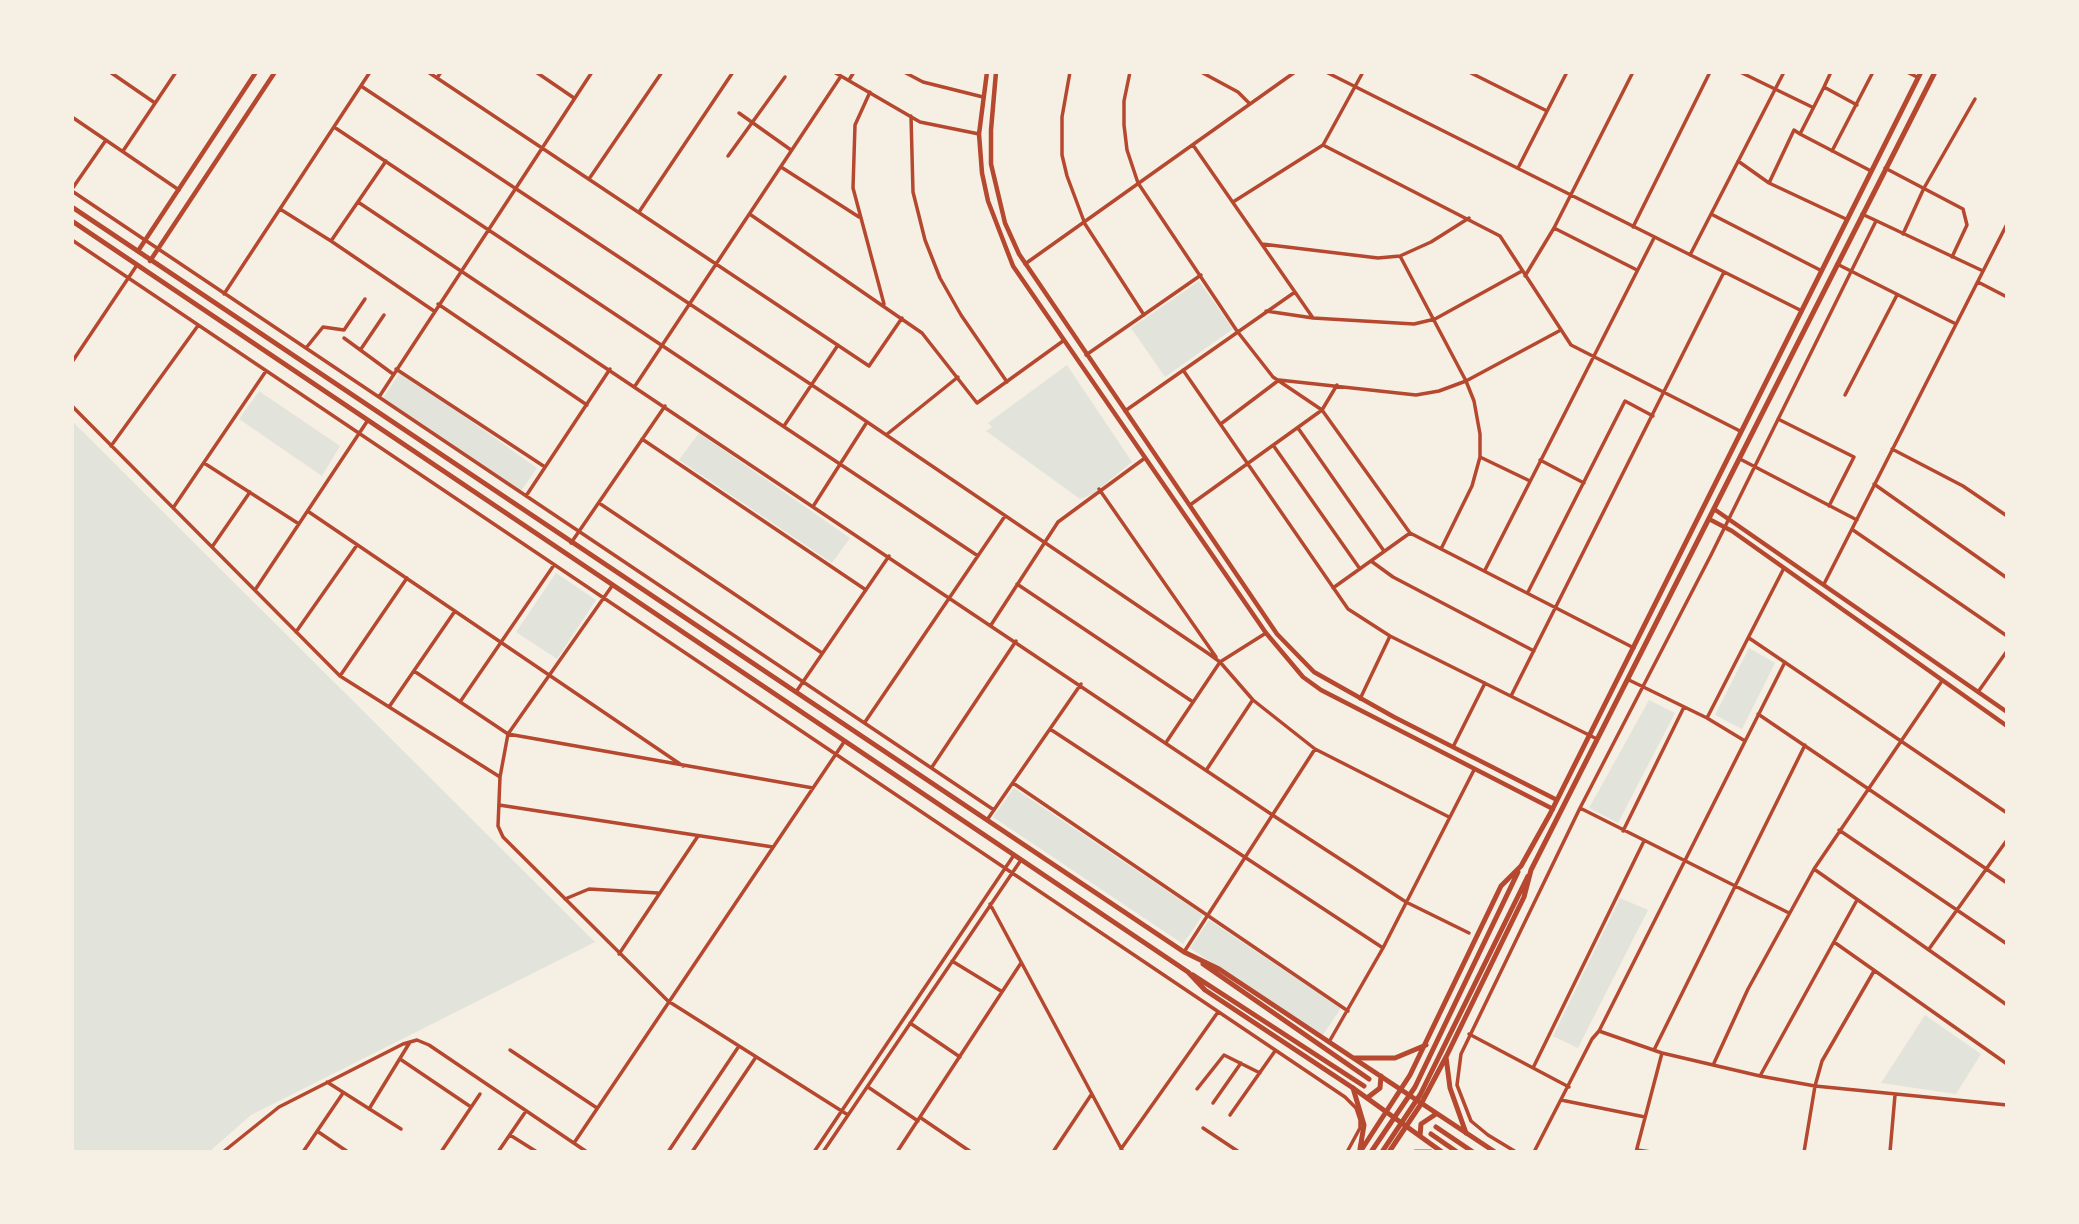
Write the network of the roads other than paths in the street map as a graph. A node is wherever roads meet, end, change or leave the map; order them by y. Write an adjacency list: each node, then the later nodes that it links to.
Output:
1 (110, 72): 46 (street)
2 (177, 72): 46 (street)
3 (256, 72): 80 (street)
4 (275, 72): 106 (street)
5 (370, 72): 38 (street)
6 (428, 72): 36 (street)
7 (441, 72): 36 (street)
8 (536, 72): 44 (street)
9 (592, 72): 44 (street)
10 (662, 72): 72 (street)
11 (733, 72): 86 (street)
12 (834, 72): 34 (street)
13 (854, 72): 37 (street)
14 (904, 72): 43 (street)
15 (987, 72): 43 (street)
16 (996, 72): 112 (street)
17 (1070, 72): 95 (street)
18 (1201, 72): 47 (street)
19 (1295, 72): 47 (street)
20 (1326, 72): 39 (street)
21 (1363, 72): 39 (street)
22 (1469, 72): 50 (street)
23 (1567, 72): 50 (street)
24 (1633, 72): 81 (street)
25 (1710, 72): 97 (street)
26 (1740, 72): 41 (street)
27 (1784, 72): 41 (street)
28 (1831, 72): 40 (street)
29 (1873, 72): 48 (street)
30 (1906, 72): 33 (street)
31 (1936, 72): 69 (main road)
32 (1128, 73): 74 (street)
33 (1920, 75): 71 (main road)
34 (841, 76): 37 (street); 62 (street)
35 (785, 77): 54 (street)
36 (437, 78): 61 (street)
37 (849, 80): 42 (street)
38 (361, 86): 55 (street); 77 (street)
39 (1355, 86): 60 (street); 70 (street)
40 (1824, 87): 48 (street); 49 (street)
41 (1775, 89): 49 (street); 67 (street)
42 (870, 92): 52 (street); 90 (street)
43 (982, 97): 57 (street)
44 (574, 98): 61 (street)
45 (1975, 99): 78 (street)
46 (155, 103): 63 (street)
47 (1249, 104): 59 (street)
48 (1857, 104): 64 (street)
49 (1812, 107): 56 (street)
50 (1547, 111): 70 (street)
51 (738, 113): 54 (street)
52 (911, 116): 57 (street); 168 (street)
53 (72, 117): 58 (street)
54 (752, 122): 62 (street); 65 (street)
55 (334, 127): 66 (street); 85 (street)
56 (1800, 134): 64 (street); 75 (street)
57 (979, 135): 152 (street)
58 (106, 140): 63 (street); 79 (street)
59 (1193, 145): 74 (street); 83 (street)
60 (1323, 145): 83 (street); 91 (street)
61 (541, 147): 72 (street); 77 (street)
62 (792, 150): 68 (street)
63 (123, 151): 80 (street)
64 (1832, 151): 71 (street)
65 (728, 156)
66 (386, 161): 82 (street); 99 (street)
67 (1738, 161): 75 (street); 87 (street)
68 (782, 167): 89 (street); 90 (street)
69 (1885, 168): 76 (main road); 78 (street)
70 (1518, 169): 81 (street)
71 (1871, 171): 73 (main road)
72 (589, 179): 86 (street)
73 (1866, 180): 76 (main road); 92 (main road)
74 (1138, 183): 95 (street); 123 (street)
75 (1769, 183): 92 (street)
76 (1876, 186): 88 (main road)
77 (514, 187): 99 (street); 133 (street)
78 (1924, 188): 100 (street); 110 (street)
79 (72, 190): 103 (street)
80 (179, 190): 103 (street)
81 (1571, 195): 97 (street); 98 (street)
82 (358, 202): 104 (street); 116 (street)
83 (1233, 202): 105 (street)
84 (72, 207): 107 (main road)
85 (280, 209): 104 (street); 128 (street)
86 (639, 212): 115 (street)
87 (1711, 214): 109 (street); 119 (street)
88 (1862, 214): 94 (street); 113 (main road)
89 (751, 215): 115 (street); 134 (street)
90 (859, 217): 134 (street)
91 (1469, 218): 108 (street); 118 (street)
92 (1846, 219): 119 (main road)
93 (72, 221): 114 (main road)
94 (1876, 221): 100 (street); 120 (street)
95 (1085, 224): 112 (street); 140 (street)
96 (2007, 224): 121 (street)
97 (1633, 227): 101 (street)
98 (1554, 228): 117 (street); 124 (street)
99 (487, 229): 116 (street); 154 (street)
100 (1903, 234): 110 (street)
101 (1654, 238): 109 (street); 117 (street)
102 (72, 240): 125 (street)
103 (145, 240): 106 (street); 107 (street)
104 (331, 241): 135 (street)
105 (1262, 244): 108 (street); 127 (street)
106 (157, 248): 111 (street); 128 (street)
107 (137, 252): 111 (main road)
108 (1400, 256): 143 (street)
109 (1690, 256): 122 (street)
110 (1952, 257): 121 (street)
111 (150, 261): 138 (main road)
112 (1025, 264): 157 (street)
113 (1837, 264): 120 (street); 200 (main road)
114 (137, 265): 125 (street); 144 (main road)
115 (718, 265): 133 (street); 153 (street)
116 (461, 269): 132 (street); 161 (street)
117 (1637, 270): 158 (street)
118 (1522, 271): 124 (street); 143 (street)
119 (1822, 271): 137 (main road)
120 (1850, 271): 129 (street); 185 (street)
121 (1983, 271): 126 (street)
122 (1724, 272): 137 (street); 174 (street)
123 (1200, 275): 140 (street); 148 (street)
124 (1525, 276): 149 (street)
125 (128, 279): 147 (street); 159 (street)
126 (1978, 282): 130 (street); 146 (street)
127 (1295, 292): 136 (street); 142 (street)
128 (224, 294): 155 (street)
129 (1896, 295): 146 (street); 175 (street)
130 (2007, 297)
131 (365, 299): 155 (street)
132 (438, 304): 135 (street); 177 (street)
133 (690, 305): 154 (street); 172 (street)
134 (885, 306): 141 (street)
135 (434, 311): 160 (street)
136 (1266, 311): 142 (street); 148 (street)
137 (1802, 311): 191 (main road)
138 (227, 312): 144 (main road); 145 (main road)
139 (384, 314): 156 (street)
140 (1144, 315): 157 (street)
141 (902, 318): 153 (street); 165 (street)
142 (1313, 318): 143 (street)
143 (1435, 319): 167 (street)
144 (221, 322): 150 (main road)
145 (245, 324): 150 (main road); 184 (main road)
146 (1956, 324): 197 (street)
147 (197, 327): 162 (street); 196 (street)
148 (1237, 331): 163 (street); 166 (street)
149 (1559, 331): 158 (street); 167 (street)
150 (239, 334): 186 (main road)
151 (344, 338): 156 (street)
152 (1063, 341): 168 (street); 173 (street)
153 (838, 345): 172 (street)
154 (663, 346): 171 (street); 189 (street)
155 (306, 348): 176 (street)
156 (361, 349): 164 (street)
157 (1086, 355): 169 (street)
158 (1592, 358): 174 (street); 201 (street)
159 (72, 362)
160 (397, 369): 164 (street); 205 (street)
161 (610, 369): 171 (street); 177 (street)
162 (266, 370): 192 (street); 202 (street)
163 (1184, 370): 182 (street); 188 (street)
164 (393, 374): 176 (street)
165 (958, 377): 168 (street); 193 (street)
166 (1279, 380): 170 (street); 181 (street); 188 (street)
167 (1466, 381): 170 (street); 198 (street)
168 (1007, 382)
169 (1105, 382): 173 (street); 182 (street)
170 (1338, 385): 181 (street)
171 (635, 386): 180 (street)
172 (811, 386): 187 (street); 189 (street)
173 (1096, 388): 199 (street)
174 (1665, 394): 183 (street); 191 (street)
175 (1845, 395)
176 (379, 397): 179 (street)
177 (587, 405): 205 (street)
178 (72, 406): 196 (street)
179 (393, 406): 184 (street); 212 (street)
180 (665, 406): 194 (street); 214 (street)
181 (1322, 410): 190 (street); 231 (street)
182 (1125, 411): 215 (street)
183 (1653, 416): 208 (street); 256 (street)
184 (386, 417): 233 (main road)
185 (1778, 419): 206 (street); 216 (street)
186 (368, 420): 192 (street); 247 (main road)
187 (867, 422): 193 (street); 204 (street)
188 (1222, 423): 203 (street)
189 (783, 426): 204 (street)
190 (1298, 428): 195 (street); 237 (street)
191 (1742, 432): 266 (main road)
192 (359, 435): 219 (street); 241 (street)
193 (886, 435): 220 (street)
194 (642, 439): 213 (street); 252 (street)
195 (1273, 445): 203 (street); 243 (street)
196 (111, 446): 217 (street)
197 (1892, 449): 209 (street); 221 (street)
198 (1480, 457): 207 (street); 236 (street)
199 (1145, 458): 210 (street); 227 (street)
200 (1740, 459): 206 (street); 218 (main road)
201 (1540, 460): 207 (street); 208 (street)
202 (204, 463): 211 (street); 217 (street)
203 (1248, 463): 215 (street); 250 (street)
204 (840, 464): 214 (street); 239 (street)
205 (545, 467): 212 (street)
206 (1754, 468): 216 (street); 222 (street)
207 (1530, 481): 244 (street)
208 (1584, 482): 253 (street)
209 (1874, 484): 225 (street); 246 (street)
210 (1099, 489): 232 (street); 270 (street)
211 (250, 492): 226 (street); 235 (street)
212 (526, 496): 230 (street)
213 (599, 503): 230 (street); 269 (street)
214 (814, 505): 238 (street)
215 (1190, 505): 224 (street)
216 (1829, 506): 225 (street)
217 (173, 508): 235 (street)
218 (1714, 509): 222 (street); 223 (main road)
219 (309, 512): 226 (street); 234 (street)
220 (1005, 516): 232 (street); 239 (street)
221 (2007, 516)
222 (1729, 518): 228 (street); 249 (street)
223 (1709, 519): 228 (street); 275 (main road)
224 (1200, 520): 227 (street); 284 (street)
225 (1857, 520): 229 (street)
226 (300, 524): 251 (street)
227 (1192, 525): 260 (street)
228 (1724, 527): 242 (street); 280 (street)
229 (1853, 530): 249 (street); 262 (street)
230 (579, 533): 233 (street); 276 (street)
231 (1410, 533): 236 (street); 237 (street)
232 (1044, 542): 248 (street); 270 (street)
233 (571, 543): 281 (main road)
234 (357, 544): 245 (street); 259 (street)
235 (212, 547): 251 (street)
236 (1441, 548): 244 (street)
237 (1384, 551): 240 (street)
238 (889, 556): 252 (street); 255 (street)
239 (978, 556): 255 (street)
240 (1371, 561): 243 (street); 268 (street)
241 (554, 564): 254 (street); 265 (street)
242 (1784, 568): 263 (street); 277 (street)
243 (1360, 569): 250 (street)
244 (1485, 570): 253 (street)
245 (407, 578): 257 (street); 274 (street)
246 (2007, 578)
247 (613, 584): 254 (street); 300 (main road)
248 (1017, 584): 258 (street); 287 (street)
249 (1824, 584): 282 (street)
250 (1333, 588): 261 (street)
251 (255, 590): 259 (street)
252 (866, 590): 269 (street)
253 (1528, 592): 256 (street)
254 (604, 597): 273 (street); 307 (street)
255 (949, 597): 258 (street); 293 (street)
256 (1557, 607): 266 (street); 268 (street)
257 (455, 611): 265 (street); 272 (street)
258 (991, 625): 264 (street)
259 (296, 632): 274 (street)
260 (1266, 633): 270 (street); 314 (street)
261 (1391, 636): 278 (street); 284 (street)
262 (2007, 636)
263 (1749, 638): 271 (street); 292 (street)
264 (1016, 641): 279 (street); 311 (street)
265 (501, 642): 273 (street); 286 (street)
266 (1634, 648): 297 (main road)
267 (2007, 651): 282 (street)
268 (1534, 652): 283 (street)
269 (822, 653): 276 (street)
270 (1220, 662): 285 (street); 287 (street)
271 (1785, 662): 290 (street); 299 (street)
272 (414, 671): 286 (street); 288 (street)
273 (549, 675): 296 (street); 310 (street)
274 (340, 676): 288 (street)
275 (1629, 680): 280 (street); 298 (main road)
276 (804, 681): 281 (street); 293 (street)
277 (1942, 681): 294 (street); 299 (street)
278 (1485, 683): 283 (street); 304 (street)
279 (1081, 684): 295 (street); 301 (street)
280 (1644, 687): 289 (street); 321 (street)
281 (796, 692): 305 (main road)
282 (1978, 692): 291 (street)
283 (1511, 696): 297 (street)
284 (1360, 699): 304 (street)
285 (1253, 701): 306 (street); 313 (street)
286 (460, 702): 296 (street)
287 (1193, 702): 301 (street)
288 (389, 707): 315 (street)
289 (1684, 707): 292 (street); 329 (street)
290 (1758, 713): 302 (street); 303 (street)
291 (2007, 713): 294 (street)
292 (1707, 718): 302 (street)
293 (865, 722): 311 (street)
294 (2005, 724)
295 (1050, 729): 316 (street); 336 (street)
296 (508, 734): 310 (street); 315 (street)
297 (1590, 735): 298 (street); 319 (main road)
298 (1599, 739): 342 (main road)
299 (1900, 739): 317 (street); 324 (street)
300 (845, 740): 307 (street); 309 (main road)
301 (1167, 741): 313 (street)
302 (1745, 741): 337 (street)
303 (1805, 745): 317 (street); 345 (street)
304 (1453, 747): 319 (street)
305 (880, 748): 308 (main road); 309 (main road)
306 (1315, 749): 325 (street); 326 (street)
307 (836, 754): 318 (street); 339 (street)
308 (894, 758): 312 (main road); 327 (main road)
309 (872, 759): 312 (main road)
310 (683, 766): 318 (street)
311 (932, 767): 323 (street)
312 (887, 769): 334 (main road)
313 (1207, 769): 325 (street)
314 (1474, 770): 322 (street); 326 (street)
315 (500, 777): 320 (street)
316 (1013, 783): 323 (street); 353 (street)
317 (1867, 786): 328 (street); 340 (street)
318 (813, 788): 333 (street)
319 (1557, 800): 322 (main road)
320 (499, 806): 330 (street); 347 (street)
321 (1580, 808): 329 (street); 374 (street)
322 (1553, 809): 338 (main road)
323 (994, 810): 327 (street)
324 (2007, 813)
325 (1275, 816): 336 (street); 349 (street)
326 (1449, 817): 349 (street)
327 (988, 820): 359 (main road)
328 (1839, 830): 341 (street); 351 (street)
329 (1623, 831): 332 (street)
330 (698, 835): 333 (street); 346 (street)
331 (2007, 840): 340 (street)
332 (1644, 841): 337 (street); 391 (street)
333 (773, 847): 368 (street)
334 (1014, 855): 335 (main road); 339 (street)
335 (1021, 860): 343 (street); 366 (main road)
336 (1246, 860): 353 (street); 357 (street)
337 (1683, 860): 345 (street); 373 (street)
338 (1521, 866): 377 (main road); 457 (main road)
339 (1005, 868): 343 (street); 361 (street)
340 (1987, 868): 344 (street); 351 (street)
341 (1814, 869): 348 (street); 352 (street)
342 (1531, 870): 385 (main road); 458 (main road)
343 (1012, 872): 350 (street); 371 (street)
344 (2007, 883)
345 (1736, 885): 352 (street); 380 (street)
346 (658, 893): 347 (street); 360 (street)
347 (565, 900): 360 (street)
348 (1858, 900): 355 (street); 358 (street)
349 (1406, 902): 354 (street); 357 (street)
350 (990, 904): 363 (street); 364 (street)
351 (1956, 911): 356 (street); 358 (street)
352 (1788, 913): 389 (street)
353 (1209, 917): 359 (street); 370 (street)
354 (1469, 933)
355 (1834, 942): 365 (street); 396 (street)
356 (2007, 944)
357 (1383, 948): 370 (street)
358 (1929, 949): 369 (street)
359 (1184, 953): 362 (main road)
360 (620, 954): 368 (street)
361 (945, 957): 363 (street); 420 (street)
362 (1198, 960): 376 (main road); 397 (main road)
363 (952, 961): 367 (street); 372 (street)
364 (1021, 962): 367 (street); 409 (street)
365 (1874, 971): 390 (street); 400 (street)
366 (1188, 972): 399 (main road); 403 (main road)
367 (1001, 991): 384 (street)
368 (668, 1000): 378 (street); 417 (street)
369 (2007, 1004)
370 (1348, 1011): 376 (street)
371 (1217, 1012): 381 (street); 438 (street)
372 (910, 1023): 384 (street); 401 (street)
373 (1599, 1031): 380 (street); 402 (street)
374 (1469, 1034): 391 (street); 394 (street)
375 (410, 1042): 386 (street); 398 (street); 419 (street)
376 (1329, 1042): 387 (main road)
377 (1426, 1045): 387 (main road); 405 (main road)
378 (739, 1046): 383 (street); 447 (street)
379 (510, 1050): 417 (street)
380 (1654, 1050): 382 (street)
381 (1275, 1051): 393 (street); 412 (street)
382 (1662, 1053): 389 (street); 425 (street)
383 (756, 1056): 420 (street); 448 (street)
384 (960, 1057): 426 (street)
385 (1446, 1058): 392 (main road); 414 (main road)
386 (400, 1059): 416 (street); 418 (street)
387 (1355, 1059): 395 (main road)
388 (1241, 1063): 393 (street); 404 (street); 413 (street)
389 (1714, 1063): 396 (street)
390 (2007, 1064)
391 (1533, 1068): 402 (street)
392 (1447, 1072): 394 (street); 432 (main road)
393 (1259, 1073): 424 (street)
394 (1456, 1073): 427 (street)
395 (1381, 1076): 405 (main road); 410 (main road)
396 (1760, 1076): 400 (street)
397 (1369, 1079)
398 (327, 1082): 406 (street); 440 (street)
399 (1364, 1086)
400 (1815, 1086): 408 (street); 469 (street)
401 (868, 1087): 423 (street); 426 (street)
402 (1569, 1087): 411 (street)
403 (1353, 1088): 410 (main road); 412 (main road)
404 (1197, 1089)
405 (1402, 1091): 414 (main road); 421 (main road)
406 (344, 1093): 418 (street); 433 (street)
407 (480, 1094): 416 (street)
408 (1895, 1094): 415 (street); 470 (street)
409 (1091, 1095): 438 (street); 453 (street)
410 (1367, 1098): 421 (main road)
411 (1560, 1100): 425 (street); 467 (street)
412 (1355, 1102): 455 (street); 456 (main road)
413 (1213, 1103)
414 (1421, 1104): 422 (main road); 428 (main road)
415 (2007, 1105)
416 (471, 1107): 443 (street)
417 (597, 1108): 437 (street)
418 (369, 1109): 431 (street)
419 (526, 1111): 435 (street); 437 (street)
420 (842, 1111): 423 (street); 449 (street)
421 (1388, 1112): 428 (main road); 456 (main road)
422 (1436, 1114): 432 (main road); 436 (main road)
423 (848, 1115): 450 (street)
424 (1230, 1115)
425 (1645, 1117): 439 (street)
426 (919, 1119): 451 (street); 452 (street)
427 (1471, 1121): 432 (street); 466 (street)
428 (1407, 1126): 436 (main road); 459 (main road)
429 (1436, 1127): 464 (main road)
430 (1203, 1128): 454 (street)
431 (401, 1129)
432 (1465, 1130): 465 (main road)
433 (317, 1131): 441 (street); 442 (street)
434 (1431, 1134): 463 (main road)
435 (510, 1135): 444 (street); 445 (street)
436 (1420, 1136): 462 (main road)
437 (574, 1143): 446 (street)
438 (1122, 1151)
439 (1637, 1151): 468 (street)
440 (223, 1152)
441 (303, 1152)
442 (348, 1152)
443 (441, 1152)
444 (498, 1152)
445 (537, 1152)
446 (587, 1152)
447 (667, 1152)
448 (692, 1152)
449 (814, 1152)
450 (823, 1152)
451 (897, 1152)
452 (971, 1152)
453 (1053, 1152)
454 (1239, 1152)
455 (1347, 1152)
456 (1360, 1152)
457 (1371, 1152)
458 (1382, 1152)
459 (1389, 1152)
460 (1415, 1152): 461 (main road)
461 (1431, 1152)
462 (1442, 1152)
463 (1457, 1152)
464 (1473, 1152)
465 (1495, 1152)
466 (1516, 1152)
467 (1534, 1152)
468 (1651, 1152)
469 (1804, 1152)
470 (1890, 1152)

